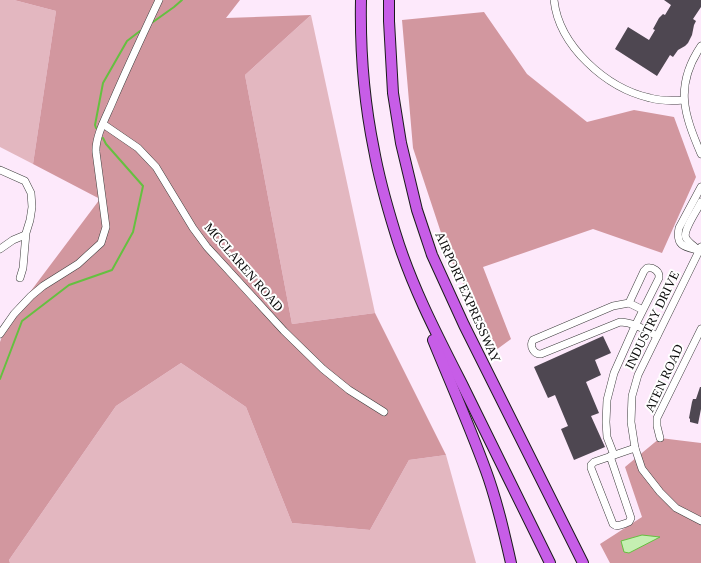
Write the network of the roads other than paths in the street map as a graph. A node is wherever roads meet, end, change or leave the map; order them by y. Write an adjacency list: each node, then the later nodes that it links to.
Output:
1 (159, 0): 7 (street)
2 (361, 0): 8 (highway)
3 (389, 0): 20 (highway, AIRPORT EXPRESSWAY)
4 (554, 0): 6 (street)
5 (701, 46): 6 (street)
6 (684, 100): 9 (street)
7 (103, 124): 23 (street); 25 (street, MCCLAREN ROAD)
8 (374, 150): 30 (highway); 31 (highway)
9 (701, 154)
10 (0, 170): 14 (street)
11 (701, 187): 13 (street)
12 (701, 202): 13 (street)
13 (690, 216): 16 (street)
14 (25, 235): 15 (street); 17 (street)
15 (0, 249)
16 (700, 249): 24 (street, INDUSTRY DRIVE)
17 (20, 278)
18 (629, 303): 19 (street); 19 (street); 21 (street)
19 (643, 310): 21 (street)
20 (464, 326): 32 (highway, AIRPORT EXPRESSWAY); 33 (highway)
21 (636, 326): 24 (street); 28 (street)
22 (701, 329): 26 (street, ATEN ROAD)
23 (0, 334)
24 (657, 336): 27 (street, INDUSTRY DRIVE)
25 (384, 412)
26 (660, 438)
27 (634, 448): 28 (street); 29 (street, INDUSTRY DRIVE)
28 (612, 455): 28 (street)
29 (701, 522)
30 (511, 563)
31 (550, 563)
32 (583, 563)
33 (589, 563)

